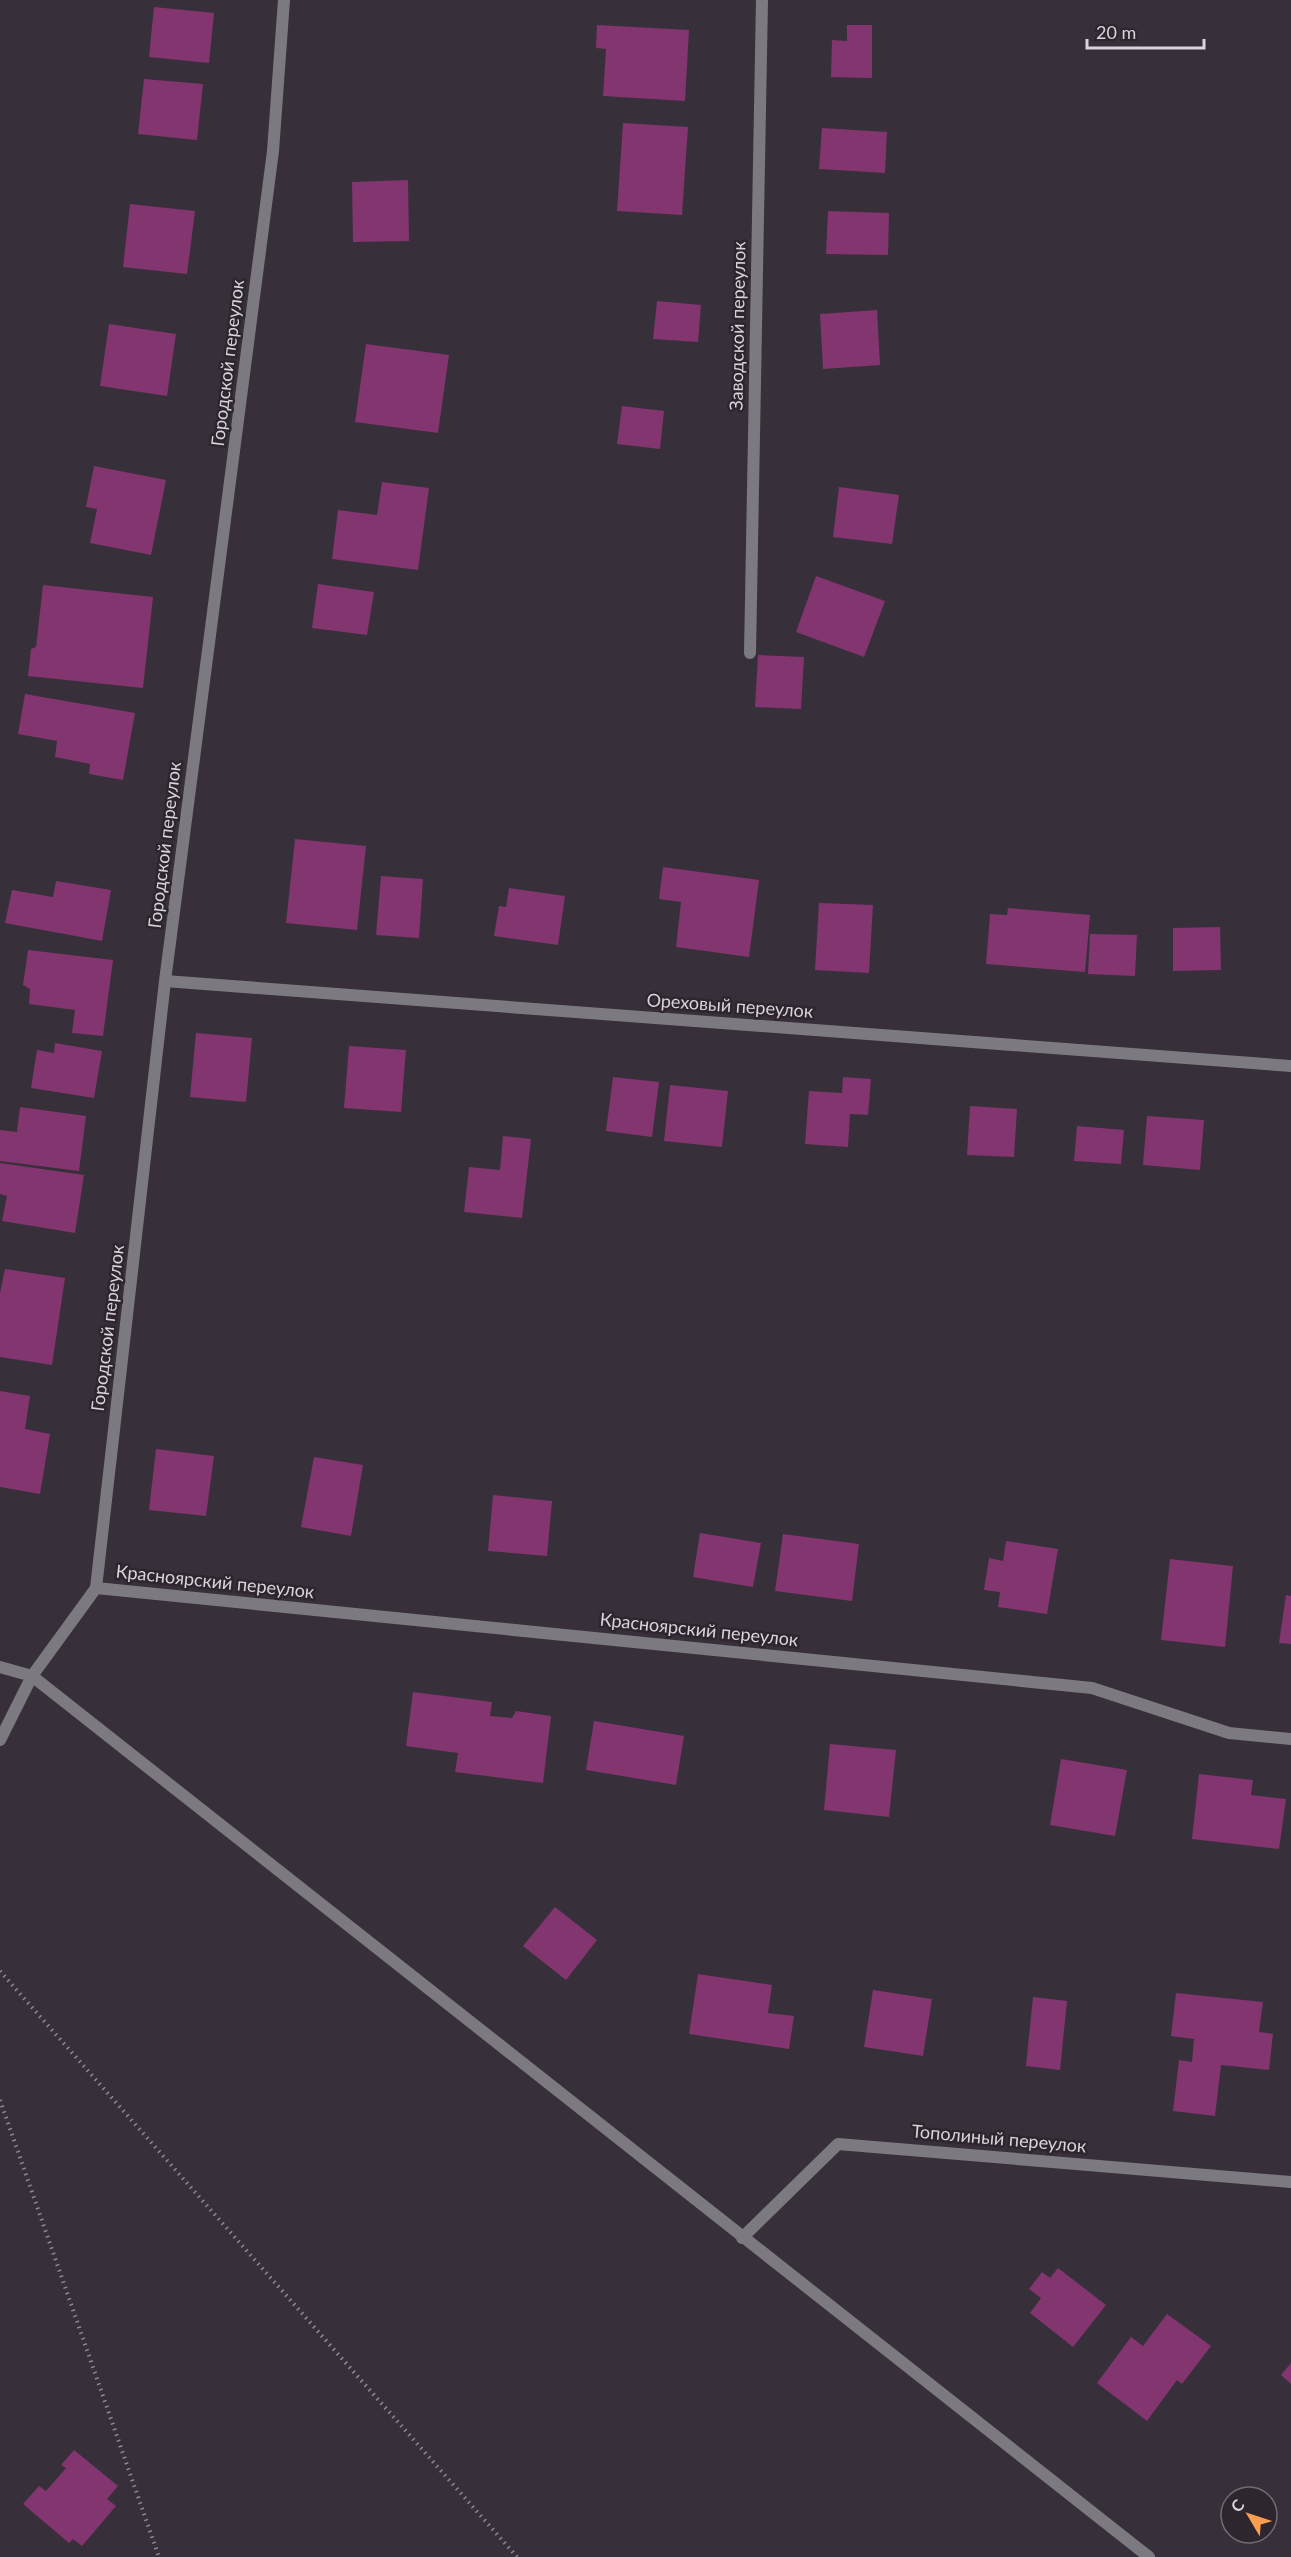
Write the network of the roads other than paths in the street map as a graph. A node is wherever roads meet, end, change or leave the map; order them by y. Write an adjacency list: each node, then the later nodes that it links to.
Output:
1 (284, 0): 4 (street, Городской переулок)
2 (762, 0): 3 (street, Заводской переулок)
3 (750, 653)
4 (165, 981): 5 (street, Ореховый переулок); 6 (street, Городской переулок)
5 (1291, 1066)
6 (96, 1588): 8 (street, Городской переулок); 9 (street, Красноярский переулок)
7 (0, 1667): 8 (street)
8 (32, 1676): 10 (street, Городской переулок); 12 (street)
9 (1291, 1739)
10 (0, 1740)
11 (1291, 2182): 12 (street, Тополиный переулок)
12 (742, 2238): 13 (street)
13 (1149, 2557)

